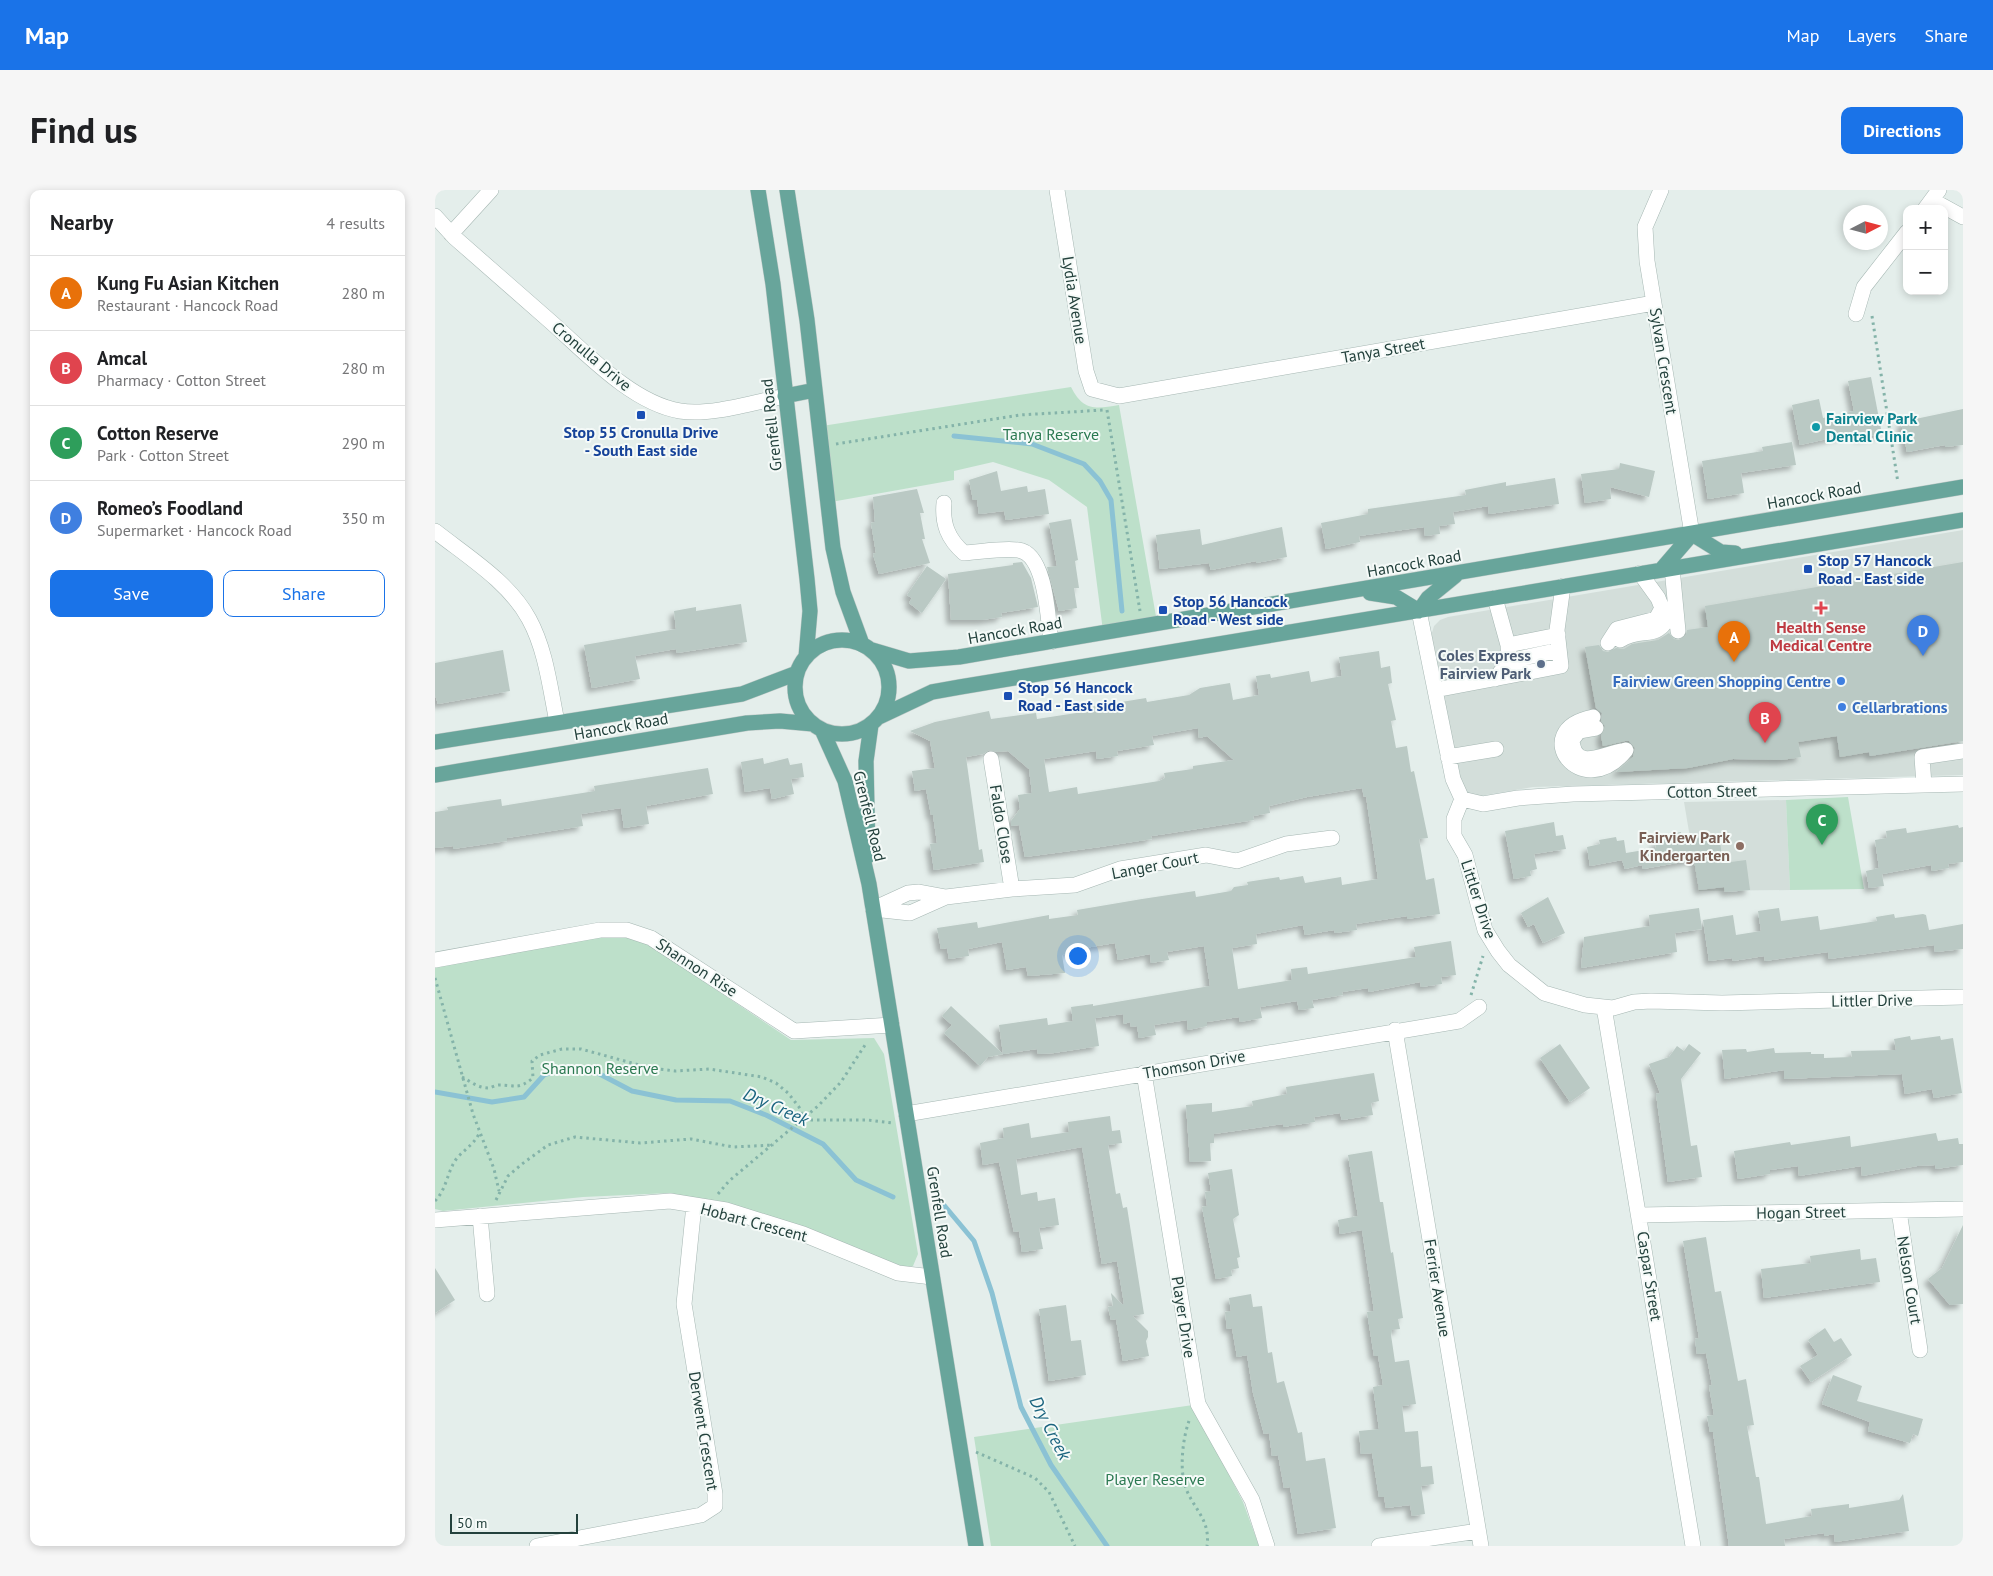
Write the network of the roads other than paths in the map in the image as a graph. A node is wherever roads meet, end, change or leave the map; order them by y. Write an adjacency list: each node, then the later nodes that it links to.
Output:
1 (491, 190): 9 (street)
2 (758, 190): 14 (main road, Grenfell Road)
3 (787, 190): 13 (main road)
4 (1057, 190): 15 (street, Lydia Avenue)
5 (1661, 190): 11 (street, Sylvan Crescent)
6 (1932, 200): 8 (street)
7 (435, 216): 9 (street, Cronulla Drive)
8 (1963, 217)
9 (451, 234): 14 (street, Cronulla Drive)
10 (1903, 237): 12 (street)
11 (1654, 303): 15 (street, Tanya Street); 20 (street, Sylvan Crescent)
12 (1864, 313)
13 (815, 390): 14 (main road); 34 (main road)
14 (785, 396): 36 (main road, Grenfell Road)
15 (1112, 400)
16 (1963, 488): 20 (main road, Hancock Road)
17 (944, 503): 32 (street)
18 (1963, 520): 21 (main road)
19 (435, 531): 42 (street)
20 (1692, 534): 21 (main road); 22 (main road); 23 (main road, Hancock Road)
21 (1753, 555): 22 (main road)
22 (1666, 569): 24 (main road); 28 (street)
23 (1458, 573): 26 (main road, Hancock Road); 29 (main road)
24 (1640, 574): 25 (main road); 28 (street)
25 (1563, 586): 27 (main road); 31 (street)
26 (1352, 591): 29 (main road); 32 (main road, Hancock Road)
27 (1495, 598): 29 (main road); 33 (street)
28 (1675, 608): 30 (street)
29 (1419, 611): 40 (street); 41 (main road)
30 (1678, 631)
31 (1558, 634): 33 (street); 35 (street)
32 (1051, 642): 34 (main road, Hancock Road)
33 (1509, 645): 37 (street)
34 (867, 647): 36 (main road); 41 (main road)
35 (1559, 650): 37 (street); 39 (street)
36 (806, 657): 38 (main road)
37 (1509, 661): 39 (street)
38 (797, 673): 42 (main road, Hancock Road); 44 (main road)
39 (1495, 679): 40 (street)
40 (1435, 690): 48 (street)
41 (875, 721): 44 (main road); 55 (main road, Grenfell Road)
42 (557, 722): 45 (main road, Hancock Road)
43 (1595, 722): 43 (street)
44 (817, 727): 50 (main road, Hancock Road); 55 (main road, Grenfell Road)
45 (435, 742)
46 (1496, 749): 48 (street)
47 (1963, 751): 52 (street)
48 (1448, 757): 53 (street)
49 (991, 758): 56 (street, Faldo Close)
50 (435, 775)
51 (1963, 784): 52 (street, Cotton Street)
52 (1924, 785): 53 (street, Cotton Street)
53 (1463, 799): 60 (street, Littler Drive)
54 (1332, 838): 56 (street, Langer Court)
55 (869, 884): 57 (main road, Grenfell Road)
56 (1012, 889): 57 (street, Langer Court)
57 (873, 909): 62 (main road, Grenfell Road)
58 (435, 960): 62 (street, Shannon Rise)
59 (1963, 997): 60 (street, Littler Drive)
60 (1604, 1007): 69 (street, Caspar Street)
61 (1474, 1010): 63 (street, Thomson Drive)
62 (886, 1025): 65 (main road, Grenfell Road)
63 (1395, 1030): 64 (street, Thomson Drive); 75 (street, Ferrier Avenue)
64 (1145, 1073): 65 (street, Thomson Drive); 78 (street, Player Drive)
65 (907, 1118): 72 (main road, Grenfell Road)
66 (701, 1206): 70 (street, Hobart Crescent); 72 (street, Hobart Crescent); 76 (street, Derwent Crescent)
67 (1963, 1209): 68 (street, Hogan Street)
68 (1899, 1211): 69 (street, Hogan Street); 74 (street, Nelson Court)
69 (1640, 1215): 80 (street, Caspar Street)
70 (485, 1216): 71 (street, Hobart Crescent); 73 (street)
71 (435, 1220)
72 (932, 1277): 77 (main road, Grenfell Road)
73 (487, 1294)
74 (1920, 1350)
75 (1479, 1539): 79 (street)
76 (537, 1546)
77 (976, 1546)
78 (1267, 1546)
79 (1379, 1546)
80 (1693, 1546)

